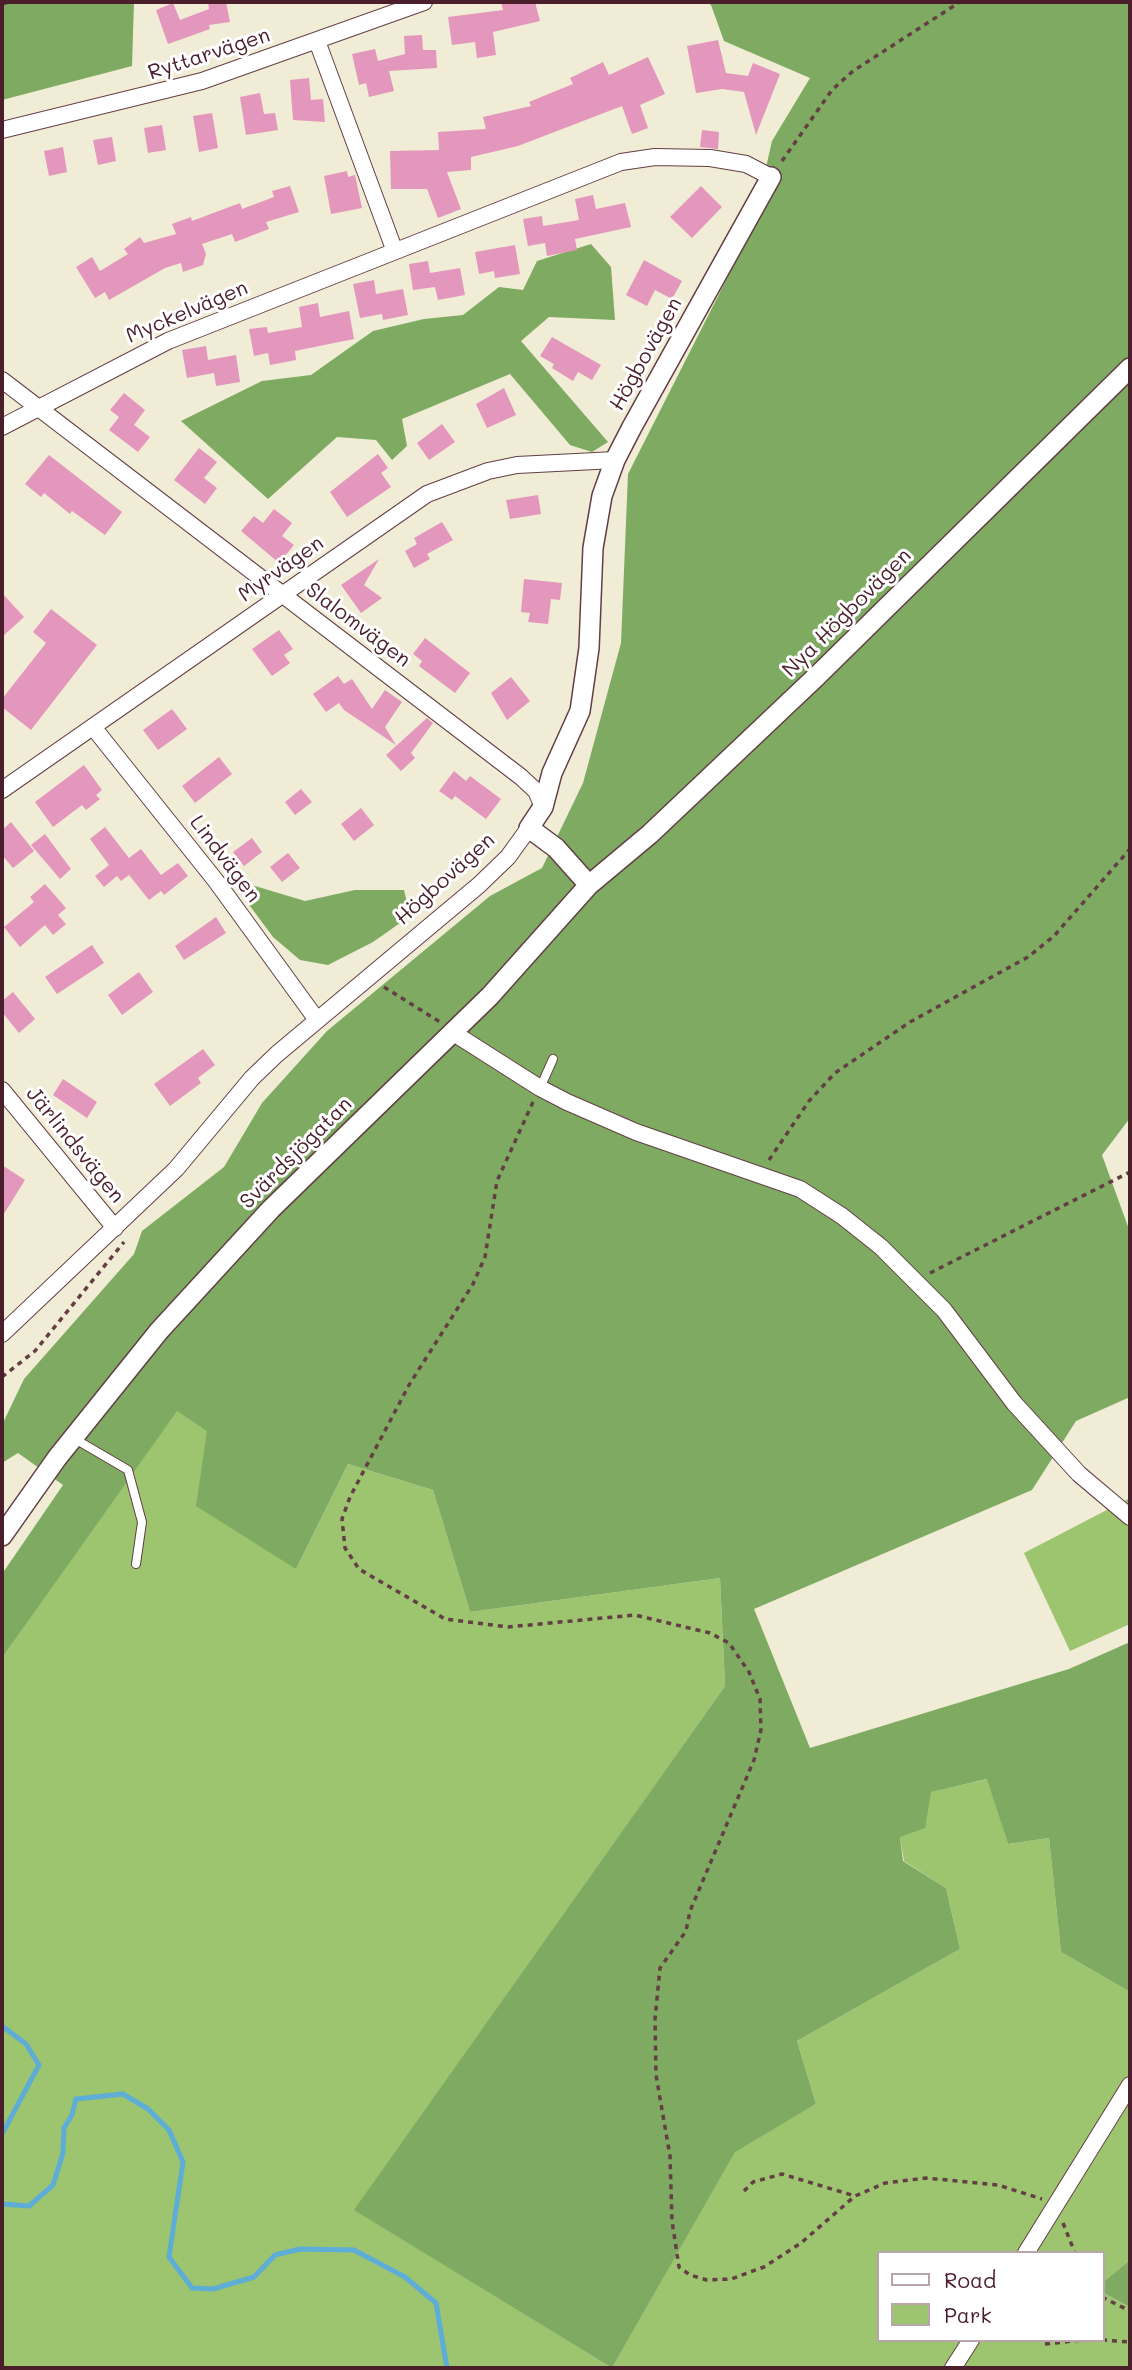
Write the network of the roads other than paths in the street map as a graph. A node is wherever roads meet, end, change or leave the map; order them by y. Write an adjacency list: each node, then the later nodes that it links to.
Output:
1 (424, 2): 2 (street, Ryttarvägen)
2 (317, 41): 3 (street, Ryttarvägen); 5 (street)
3 (2, 130)
4 (771, 177): 5 (street, Myckelvägen); 10 (street, Högbovägen)
5 (394, 250): 8 (street, Myckelvägen)
6 (1130, 368): 16 (street, Nya Högbovägen)
7 (2, 380): 8 (street, Slalomvägen)
8 (39, 407): 9 (street, Myckelvägen); 11 (street, Slalomvägen)
9 (2, 427)
10 (615, 460): 11 (street, Myrvägen); 14 (street, Högbovägen)
11 (282, 594): 12 (street, Myrvägen); 14 (street, Slalomvägen)
12 (93, 727): 13 (street, Myrvägen); 17 (street, Lindvägen)
13 (2, 790)
14 (542, 807): 15 (street, Högbovägen)
15 (529, 828): 16 (street); 17 (street, Högbovägen)
16 (589, 885): 18 (street, Svärdsjögatan)
17 (317, 1020): 22 (street, Högbovägen)
18 (453, 1032): 20 (street); 24 (street, Svärdsjögatan)
19 (553, 1059): 20 (lane)
20 (540, 1088): 25 (street)
21 (2, 1090): 22 (street, Järlindsvägen)
22 (115, 1228): 23 (street, Högbovägen)
23 (2, 1334)
24 (73, 1438): 26 (street, Svärdsjögatan); 27 (lane)
25 (1130, 1517)
26 (2, 1536)
27 (136, 1564)
28 (1130, 2085): 29 (street)
29 (1027, 2251)
30 (970, 2342): 31 (street)
31 (953, 2368)

